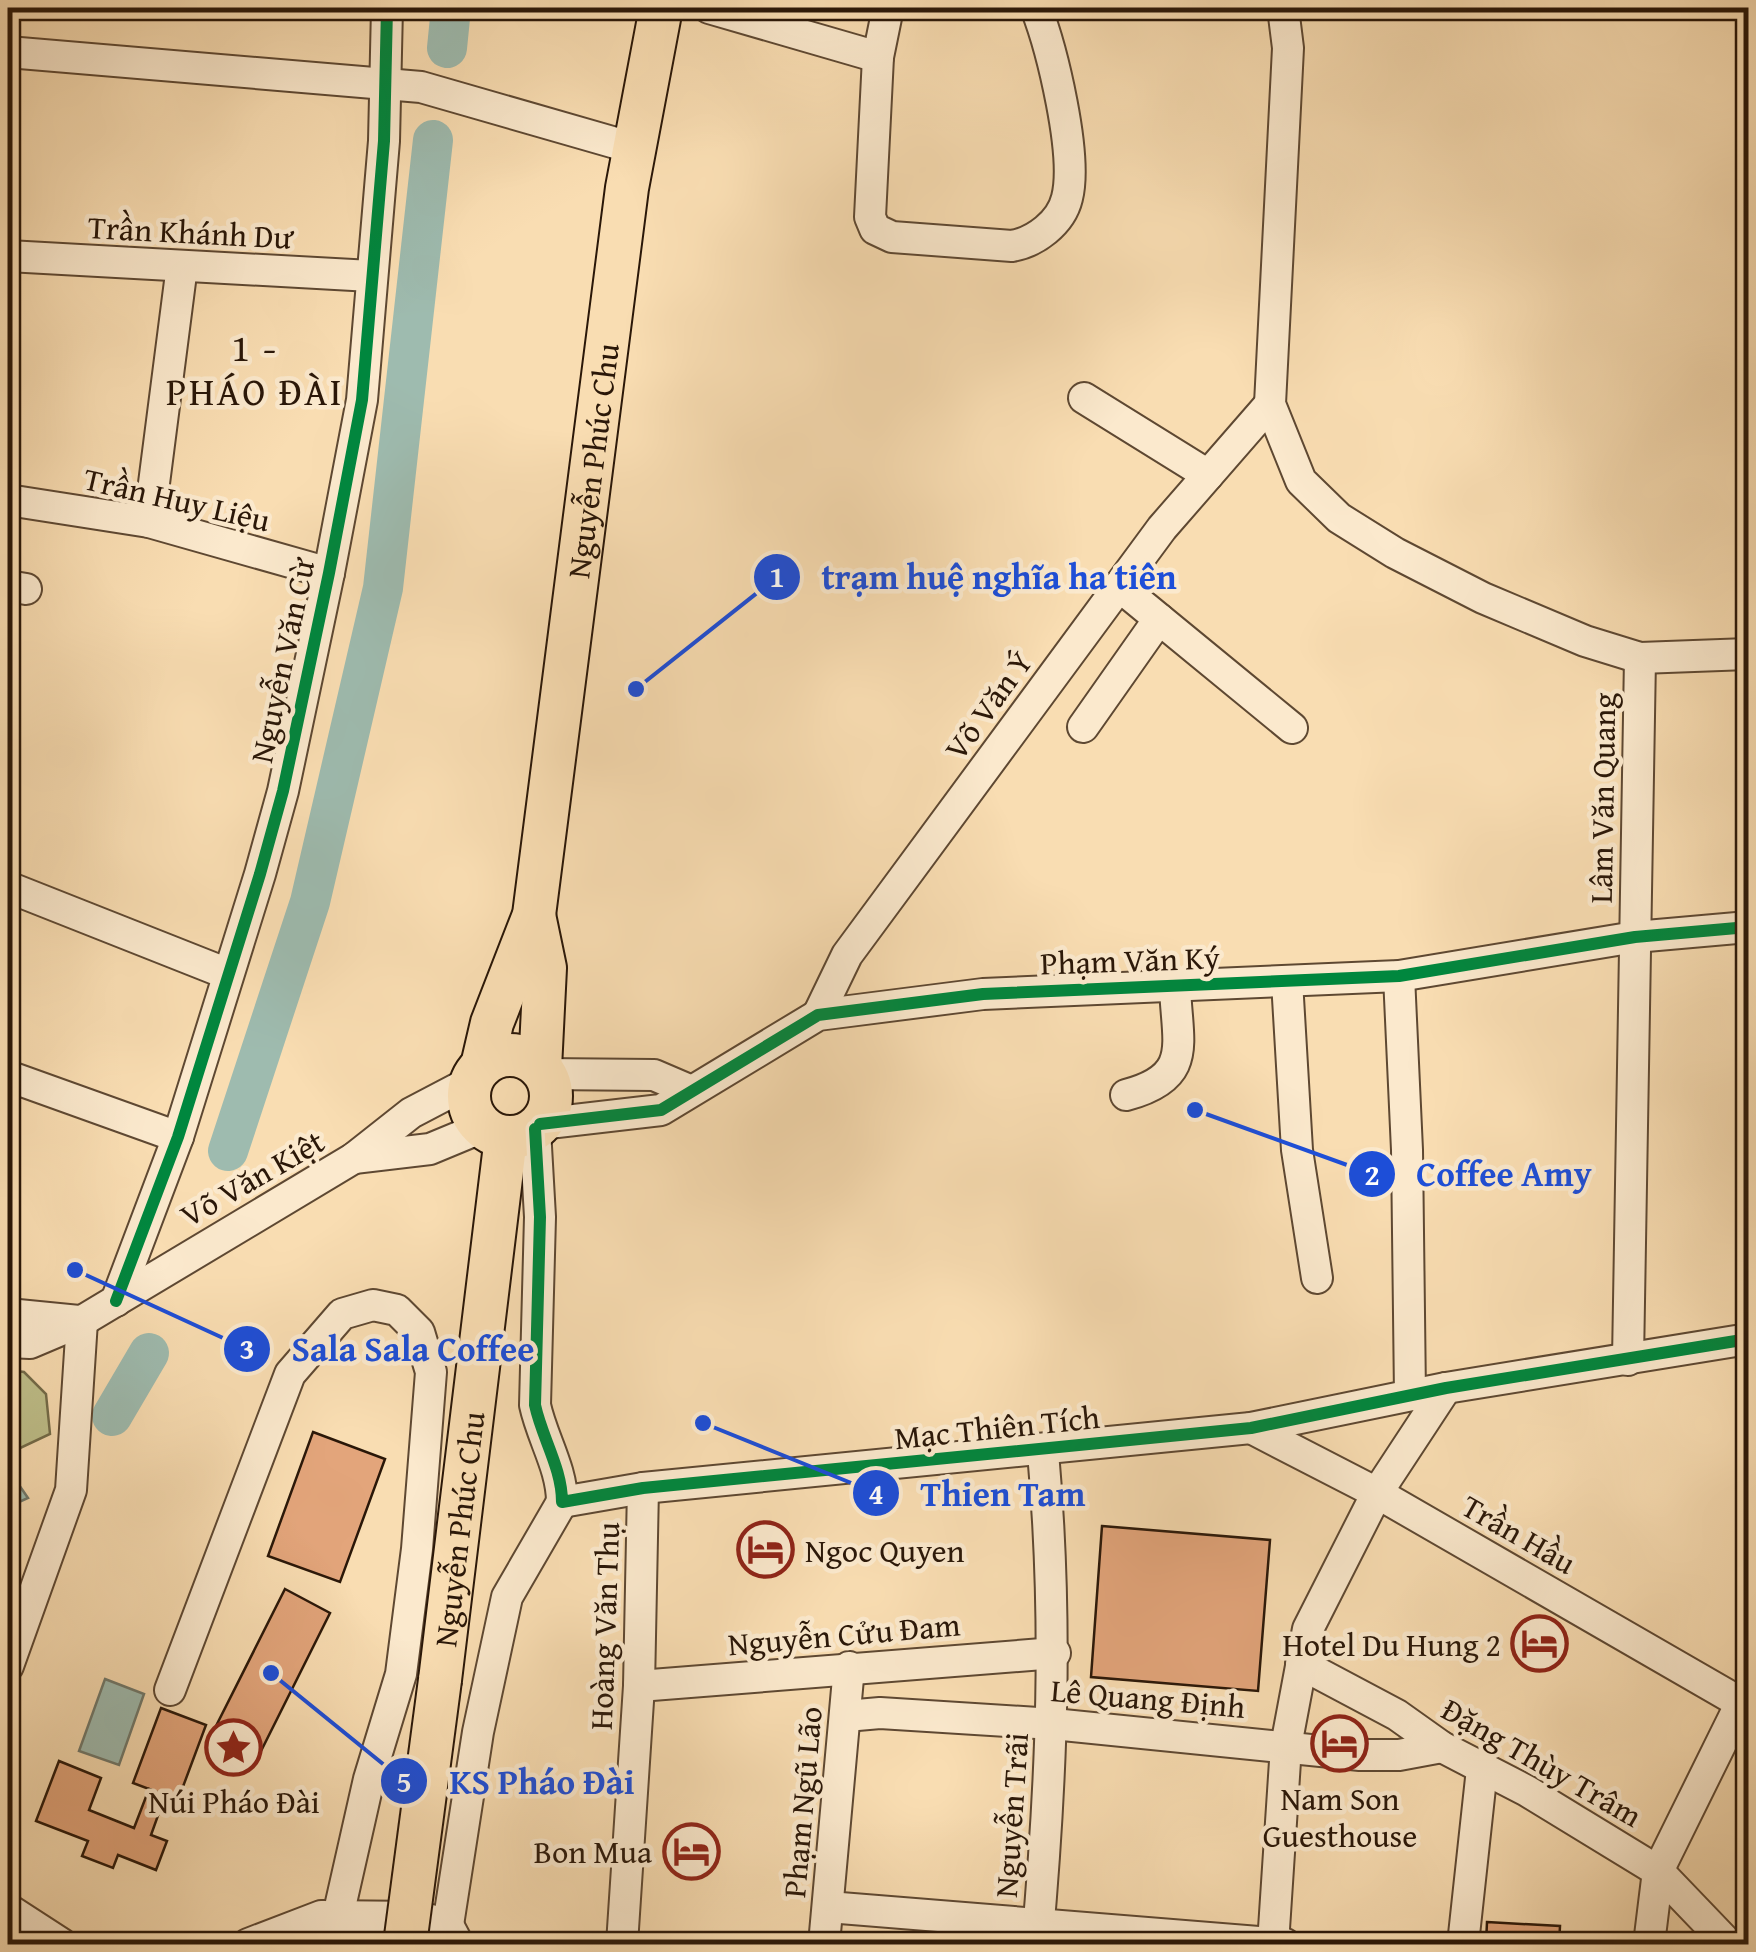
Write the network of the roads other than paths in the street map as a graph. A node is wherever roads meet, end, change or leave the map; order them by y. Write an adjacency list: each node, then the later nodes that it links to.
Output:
1 (387, 8): 9 (street, Nguyễn Văn Cừ)
2 (661, 8): 10 (highway, Nguyễn Phúc Chu)
3 (709, 8): 8 (street)
4 (888, 8): 8 (street)
5 (1036, 8): 8 (street)
6 (1283, 8): 15 (street)
7 (8, 52): 9 (street)
8 (878, 57)
9 (384, 82): 10 (street); 13 (street, Nguyễn Văn Cừ)
10 (633, 148): 27 (highway, Nguyễn Phúc Chu)
11 (8, 256): 12 (street, Trần Khánh Dư)
12 (182, 266): 13 (street, Trần Khánh Dư); 18 (street)
13 (372, 276): 19 (street, Nguyễn Văn Cừ)
14 (1084, 398): 16 (street)
15 (1270, 404): 16 (street, Võ Văn Ý); 23 (street)
16 (1208, 476): 20 (street, Võ Văn Ý)
17 (8, 500): 18 (street, Trần Huy Liệu)
18 (149, 522): 19 (street, Trần Huy Liệu)
19 (329, 573): 30 (street, Nguyễn Văn Cừ)
20 (1119, 586): 21 (street); 34 (street, Võ Văn Ý)
21 (1159, 619): 24 (street); 25 (street)
22 (1748, 654): 23 (street)
23 (1640, 658): 29 (street, Lâm Văn Quang)
24 (1082, 727)
25 (1292, 728)
26 (8, 887): 30 (street)
27 (534, 916): 35 (highway, Nguyễn Phúc Chu); 36 (highway, Nguyễn Phúc Chu)
28 (1748, 927): 29 (street, Phạm Văn Ký)
29 (1635, 937): 31 (street, Phạm Văn Ký); 49 (street, Lâm Văn Quang)
30 (228, 974): 41 (street, Nguyễn Văn Cừ)
31 (1399, 976): 32 (street, Phạm Văn Ký); 51 (street)
32 (1287, 981): 33 (street, Phạm Văn Ký); 43 (street)
33 (1175, 986): 34 (street, Phạm Văn Ký); 39 (street)
34 (818, 1015): 38 (street, Phạm Văn Ký)
35 (542, 1071): 36 (highway); 38 (street); 40 (highway)
36 (477, 1074): 40 (highway); 42 (street, Võ Văn Kiệt)
37 (8, 1076): 41 (street)
38 (689, 1090): 40 (street, Phạm Văn Ký)
39 (1126, 1095)
40 (516, 1129): 42 (street, Võ Văn Kiệt); 56 (street); 57 (highway, Nguyễn Phúc Chu)
41 (178, 1137): 44 (street, Nguyễn Văn Cừ)
42 (354, 1158): 44 (street, Võ Văn Kiệt)
43 (1316, 1278)
44 (116, 1301): 46 (street, Võ Văn Kiệt)
45 (8, 1314): 46 (street)
46 (82, 1321): 48 (street, Võ Văn Kiệt); 60 (street)
47 (1748, 1339): 49 (street, Mạc Thiên Tích)
48 (8, 1342)
49 (1628, 1360): 50 (street, Mạc Thiên Tích)
50 (1446, 1388): 51 (street, Mạc Thiên Tích); 55 (street)
51 (1410, 1395): 52 (street, Mạc Thiên Tích)
52 (1251, 1428): 53 (street, Mạc Thiên Tích); 55 (street, Trần Hầu)
53 (1043, 1452): 54 (street, Mạc Thiên Tích); 58 (street, Nguyễn Trãi)
54 (643, 1488): 56 (street, Mạc Thiên Tích); 62 (street, Hoàng Văn Thụ)
55 (1377, 1493): 59 (street); 64 (street, Trần Hầu)
56 (562, 1502): 75 (street)
57 (428, 1617): 63 (street); 73 (street); 78 (highway, Nguyễn Phúc Chu, bridge)
58 (1054, 1653): 61 (street, Nguyễn Cửu Đam); 66 (street, Nguyễn Trãi)
59 (1301, 1664): 67 (street); 68 (street, Đặng Thùy Trâm)
60 (8, 1666)
61 (849, 1667): 62 (street, Nguyễn Cửu Đam); 65 (street, Phạm Ngũ Lão)
62 (639, 1686): 79 (street, Hoàng Văn Thụ)
63 (170, 1690)
64 (1745, 1705): 70 (street)
65 (846, 1716): 66 (street, Lê Quang Định); 71 (street, Phạm Ngũ Lão)
66 (1053, 1724): 67 (street, Lê Quang Định); 74 (street, Nguyễn Trãi)
67 (1286, 1746): 68 (street, Lê Quang Định); 81 (street)
68 (1442, 1747): 69 (street, Đặng Thùy Trâm)
69 (1482, 1768): 70 (street, Đặng Thùy Trâm); 83 (street)
70 (1658, 1871): 84 (street); 85 (street, Đặng Thùy Trâm)
71 (828, 1907): 74 (street); 80 (street, Phạm Ngũ Lão)
72 (8, 1908): 76 (street)
73 (338, 1916): 75 (street); 77 (street)
74 (1038, 1934): 81 (street)
75 (453, 1935)
76 (62, 1944)
77 (248, 1944)
78 (405, 1944)
79 (622, 1944)
80 (824, 1944)
81 (1273, 1944): 82 (street)
82 (1284, 1944)
83 (1462, 1944)
84 (1649, 1944)
85 (1728, 1944)

